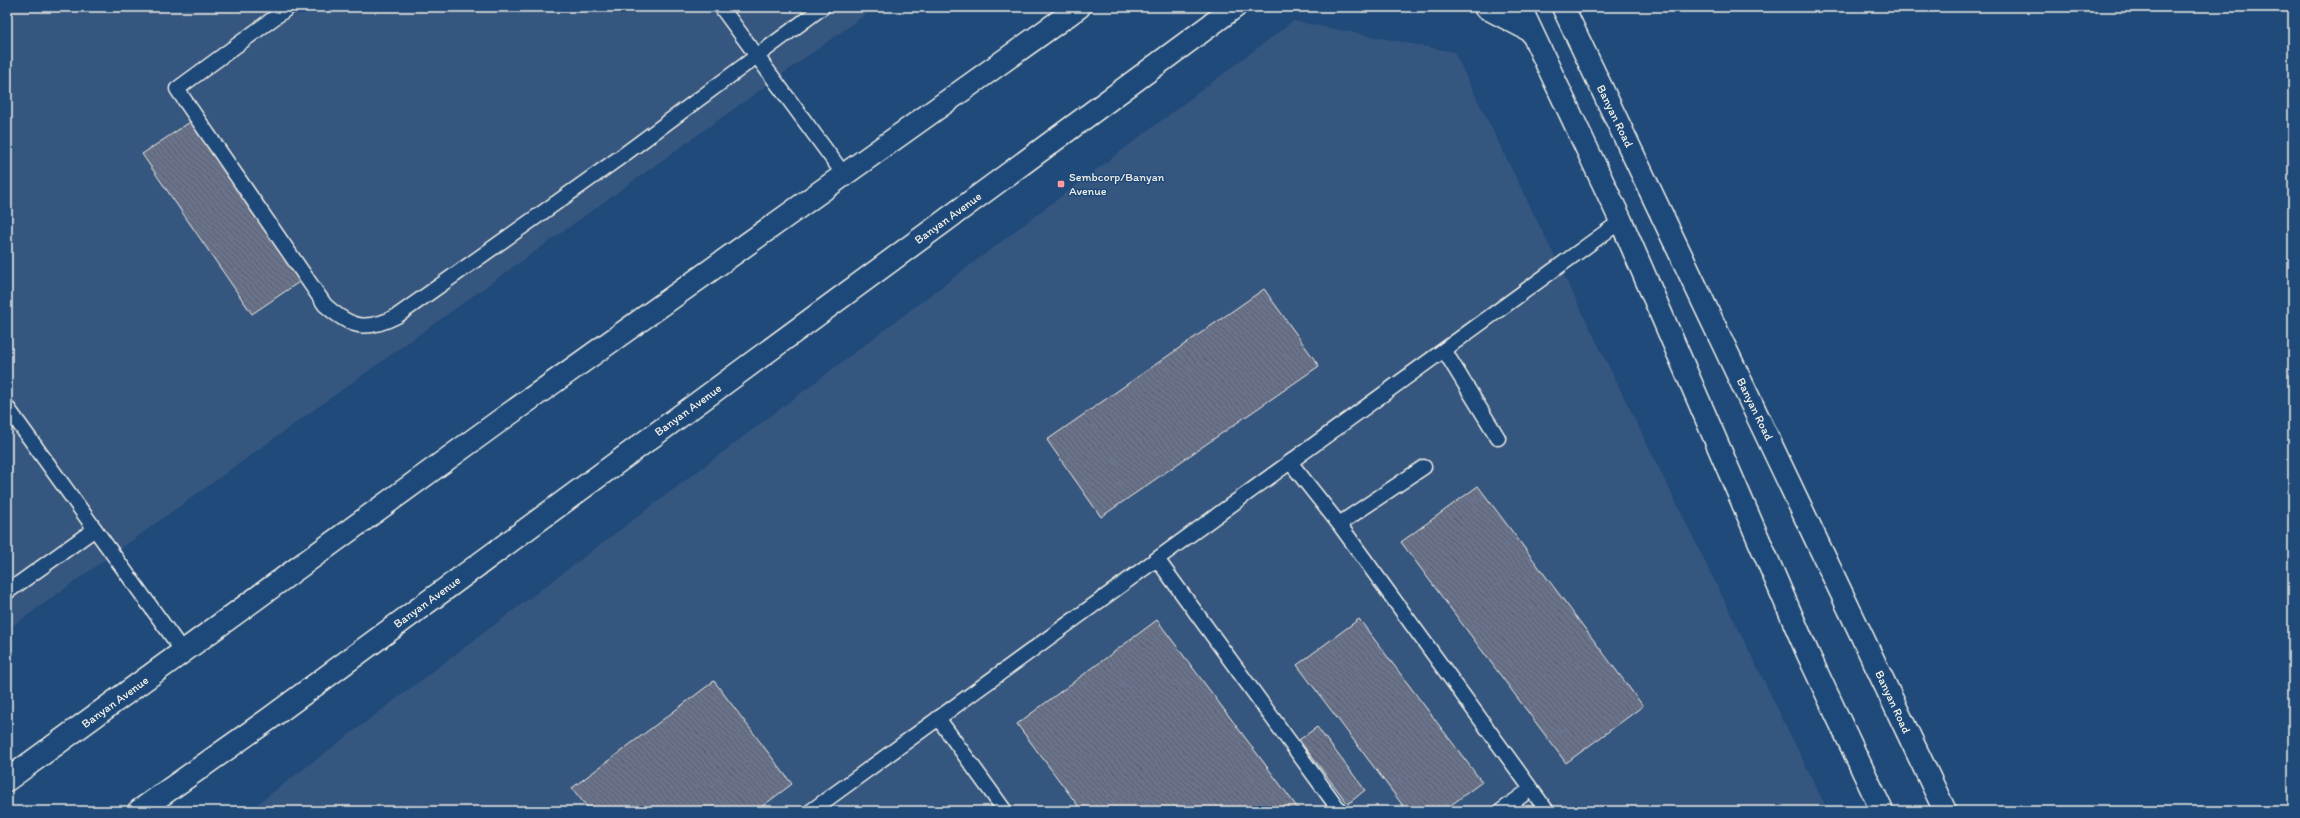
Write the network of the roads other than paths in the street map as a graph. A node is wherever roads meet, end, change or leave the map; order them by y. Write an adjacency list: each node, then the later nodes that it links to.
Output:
1 (289, 7): 10 (lane)
2 (721, 7): 10 (lane)
3 (823, 7): 10 (lane)
4 (1080, 7): 11 (street, Banyan Avenue)
5 (1235, 7): 27 (street, Banyan Avenue)
6 (1486, 7): 9 (street)
7 (1520, 7): 9 (street)
8 (1563, 7): 26 (street, Banyan Road)
9 (1531, 31): 12 (street)
10 (758, 56): 11 (lane)
11 (845, 176): 22 (street, Banyan Avenue)
12 (1621, 221): 13 (lane); 33 (street)
13 (1444, 350): 15 (lane); 16 (lane)
14 (7, 407): 19 (lane)
15 (1498, 438)
16 (1290, 462): 18 (lane); 20 (lane)
17 (1424, 467): 18 (lane)
18 (1339, 524): 25 (lane)
19 (95, 529): 21 (lane); 22 (lane)
20 (1157, 558): 23 (lane); 30 (lane)
21 (7, 592)
22 (184, 653): 24 (street, Banyan Avenue)
23 (938, 718): 28 (lane); 29 (lane)
24 (7, 780)
25 (1531, 789): 31 (lane); 32 (lane)
26 (1938, 806)
27 (139, 811)
28 (811, 811)
29 (1005, 811)
30 (1340, 811)
31 (1501, 811)
32 (1547, 811)
33 (1882, 811)

